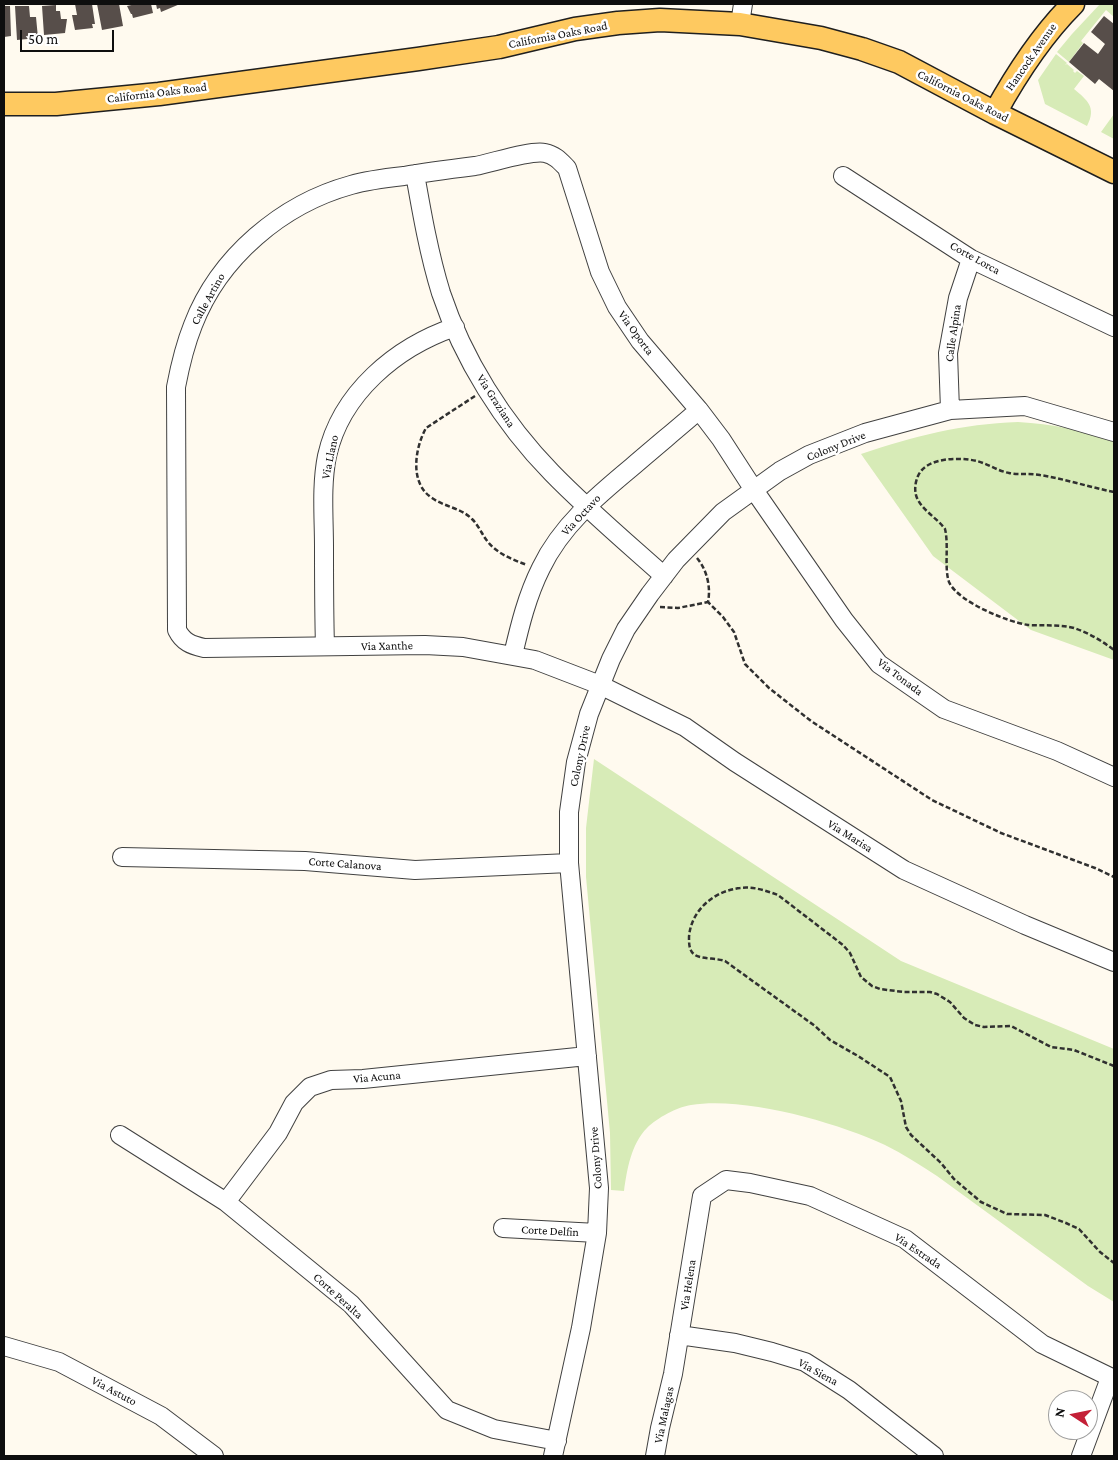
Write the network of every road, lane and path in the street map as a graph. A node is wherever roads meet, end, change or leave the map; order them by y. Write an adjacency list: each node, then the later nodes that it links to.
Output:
1 (1072, 4): 4 (main road, Hancock Avenue)
2 (741, 14): 3 (main road, California Oaks Road); 4 (main road, California Oaks Road)
3 (4, 104)
4 (994, 113): 6 (main road, California Oaks Road)
5 (556, 157): 7 (street, Calle Artino); 13 (street, Via Oporta)
6 (1114, 172)
7 (415, 174): 10 (street, Via Graziana); 24 (street, Calle Artino)
8 (843, 176): 9 (street, Corte Lorca)
9 (971, 259): 11 (street, Corte Lorca); 14 (street, Calle Alpina)
10 (455, 327): 12 (street, Via Graziana); 25 (street, Via Llano)
11 (1114, 327)
12 (486, 389): 18 (street, Via Graziana); 20 (path)
13 (700, 410): 16 (street, Via Oporta); 18 (street, Via Octavo)
14 (950, 410): 15 (street, Colony Drive); 16 (street, Colony Drive)
15 (1114, 432)
16 (754, 490): 19 (street, Colony Drive); 29 (street, Via Tonada)
17 (1114, 492): 26 (path)
18 (586, 506): 20 (street, Via Octavo); 21 (street, Via Graziana)
19 (688, 547): 21 (street, Colony Drive); 23 (path)
20 (540, 570): 27 (street, Via Octavo)
21 (664, 576): 22 (street, Colony Drive)
22 (644, 602): 23 (path); 28 (street, Colony Drive)
23 (708, 602): 32 (path)
24 (176, 630): 25 (street, Via Xanthe)
25 (325, 646): 27 (street, Via Xanthe)
26 (1114, 650)
27 (513, 655): 28 (street, Via Xanthe)
28 (600, 685): 31 (street, Colony Drive); 33 (street, Via Marisa)
29 (1114, 777)
30 (122, 857): 31 (street, Corte Calanova)
31 (569, 863): 34 (street, Colony Drive)
32 (1114, 877)
33 (1114, 962)
34 (587, 1056): 38 (street, Via Acuna); 40 (street, Colony Drive)
35 (1114, 1066): 41 (path)
36 (120, 1135): 38 (street, Corte Peralta)
37 (702, 1196): 42 (street, Via Helena); 45 (street, Via Estrada)
38 (226, 1202): 46 (street, Corte Peralta)
39 (503, 1228): 40 (street, Corte Delfin)
40 (597, 1233): 46 (street, Colony Drive)
41 (1114, 1263)
42 (679, 1335): 44 (street, Via Helena); 49 (street, Via Siena)
43 (4, 1346): 47 (street, Via Astuto)
44 (673, 1374): 48 (street, Via Malagas)
45 (1112, 1378): 50 (street)
46 (555, 1449)
47 (214, 1456)
48 (655, 1456)
49 (934, 1456)
50 (1081, 1456)

